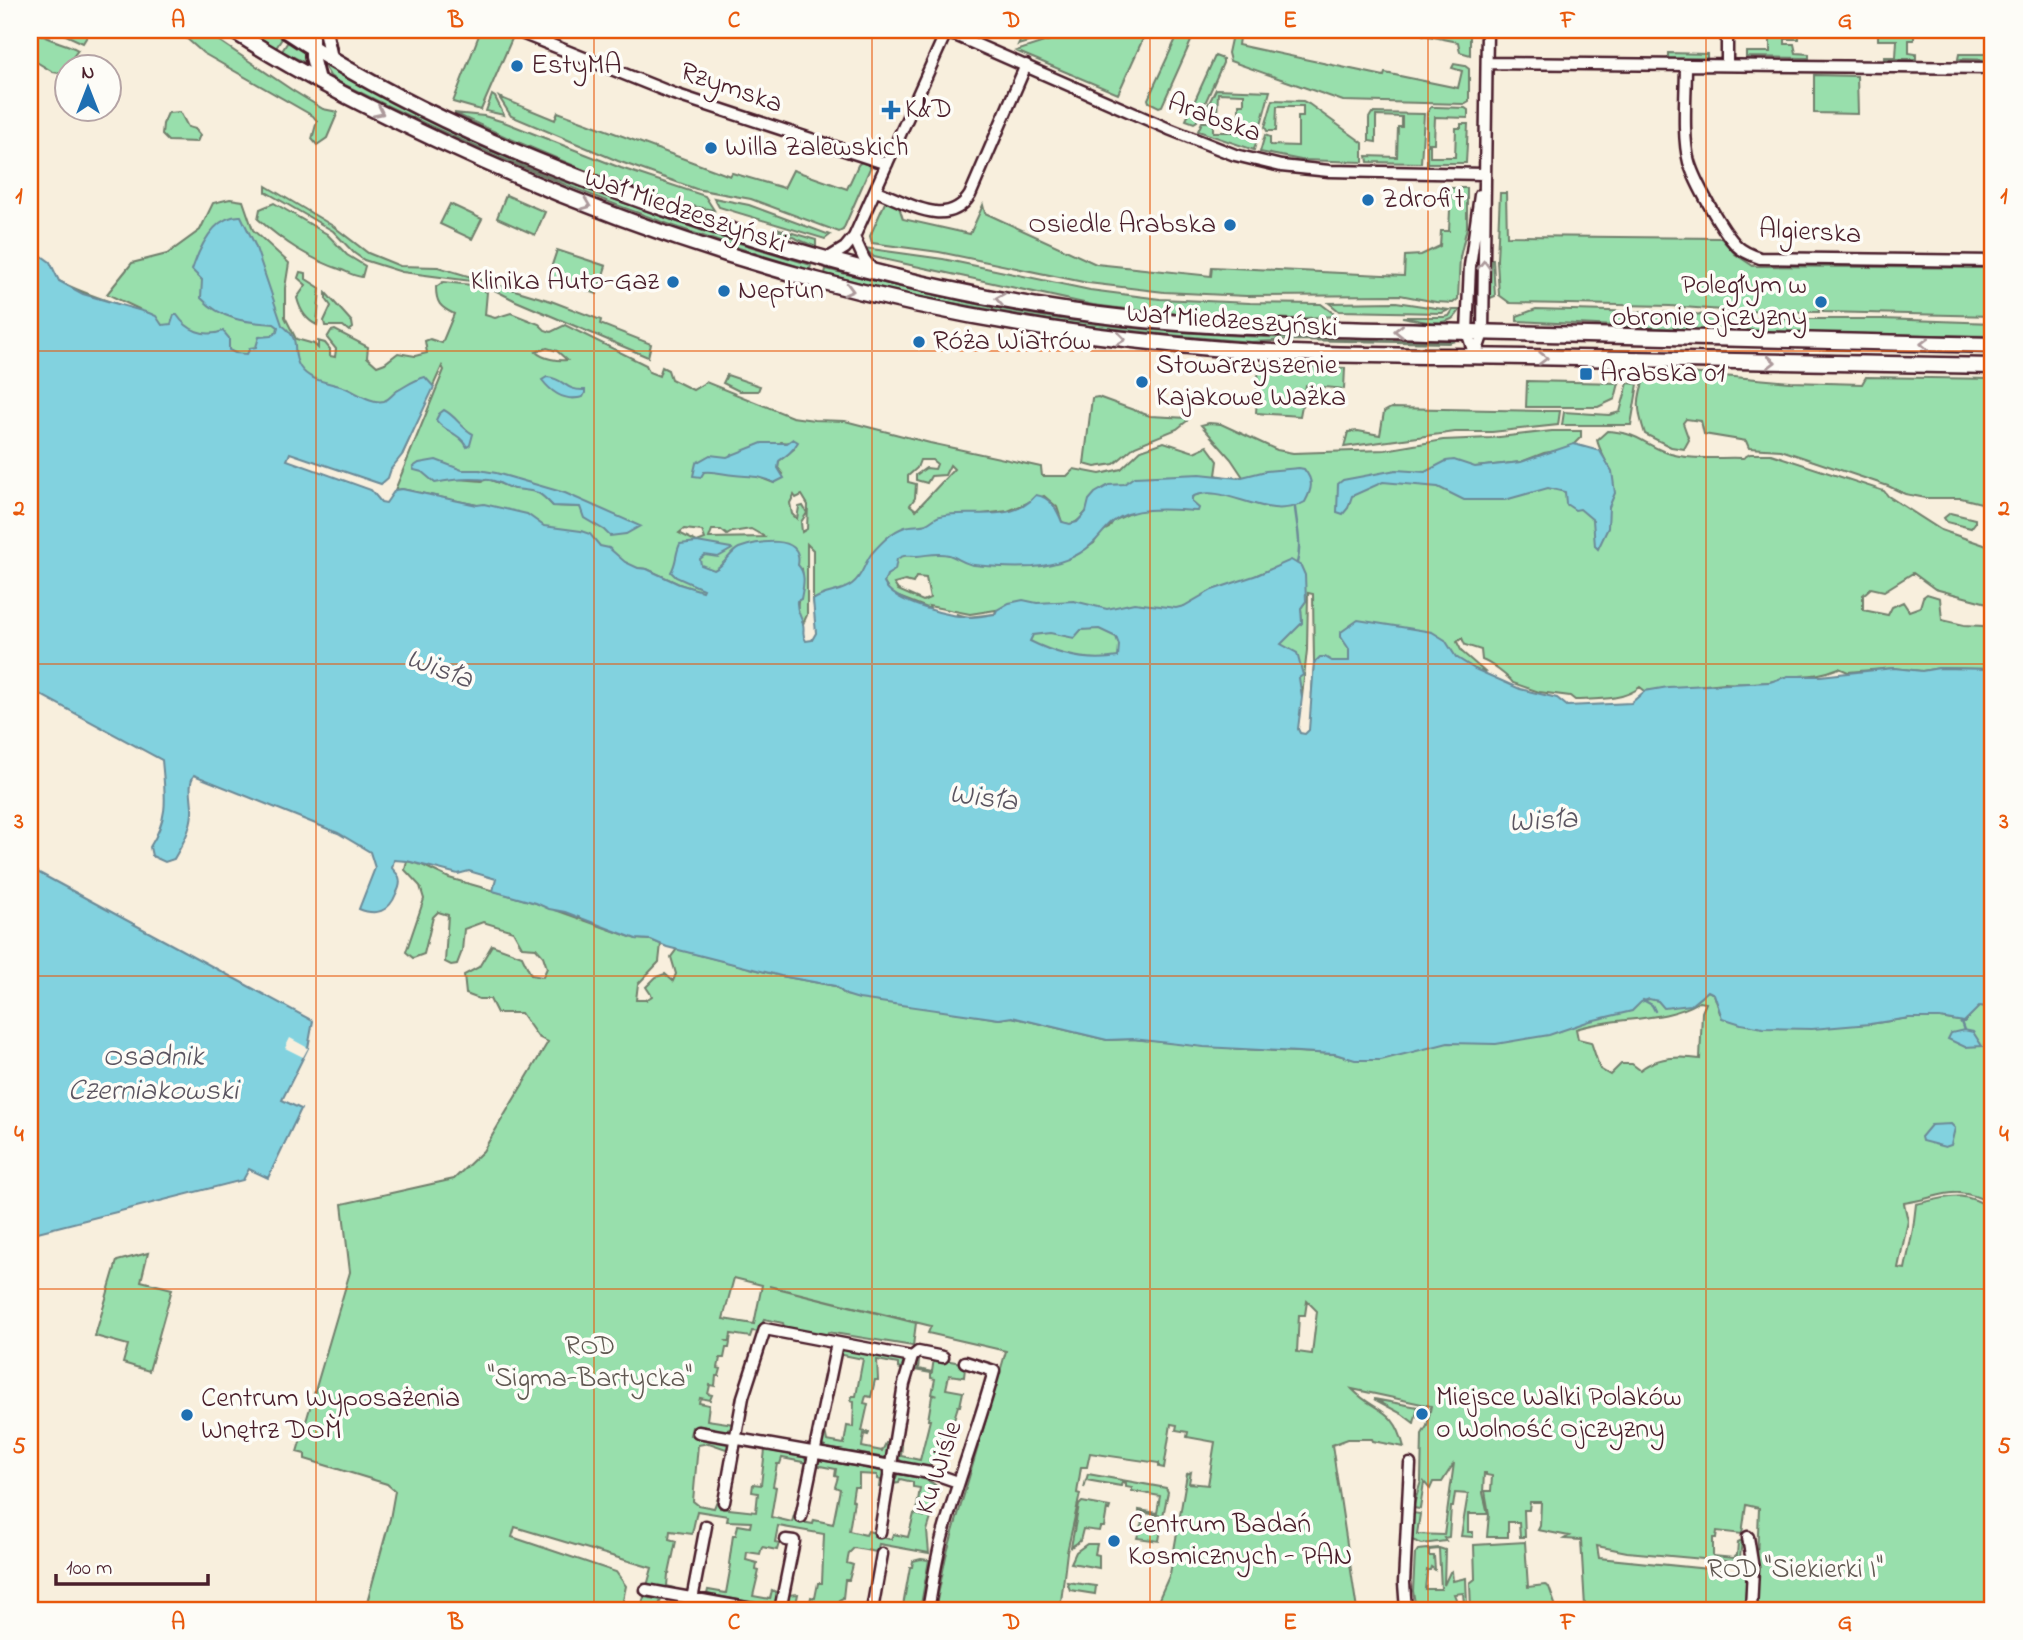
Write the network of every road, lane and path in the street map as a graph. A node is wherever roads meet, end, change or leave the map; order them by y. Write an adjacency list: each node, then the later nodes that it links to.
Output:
1 (232, 30): 17 (main road, Wał Miedzeszyński)
2 (285, 30): 10 (main road, Wał Miedzeszyński)
3 (312, 30): 10 (street)
4 (325, 30): 11 (street)
5 (935, 30): 8 (street, Arabska)
6 (1487, 30): 12 (street)
7 (1727, 30): 15 (street)
8 (946, 31): 13 (street, Arabska); 18 (street)
9 (522, 32): 18 (street, Rzymska)
10 (311, 47): 11 (main road, Wał Miedzeszyński); 17 (street)
11 (331, 58): 23 (main road, Wał Miedzeszyński)
12 (1487, 63): 14 (street); 19 (street)
13 (1026, 65): 19 (street, Arabska); 21 (street)
14 (1686, 65): 15 (street); 24 (street, Algierska)
15 (1727, 65): 16 (street)
16 (1993, 68)
17 (318, 80): 29 (main road, Wał Miedzeszyński, one-way to 29)
18 (887, 164): 21 (street)
19 (1484, 174): 20 (street)
20 (1483, 188): 26 (street); 27 (street, one-way to 20)
21 (876, 191): 22 (street)
22 (854, 237): 23 (street); 25 (street)
23 (827, 259): 25 (main road, Wał Miedzeszyński)
24 (1993, 261)
25 (873, 271): 26 (main road, Wał Miedzeszyński, one-way to 25)
26 (1467, 332): 27 (main road, Wał Miedzeszyński); 29 (street)
27 (1483, 333): 28 (main road, Wał Miedzeszyński, one-way to 27); 29 (street)
28 (1993, 345)
29 (1475, 356): 30 (main road, Wał Miedzeszyński, one-way to 30)
30 (1993, 366)
31 (837, 1343): 32 (street); 36 (street); 37 (street)
32 (912, 1357): 33 (street); 39 (street)
33 (943, 1357)
34 (965, 1362): 40 (street, Ku Wiśle)
35 (698, 1432): 36 (street)
36 (736, 1437): 37 (street); 41 (street)
37 (813, 1451): 39 (street); 42 (street)
38 (1410, 1464): 55 (street)
39 (891, 1466): 40 (street); 44 (street)
40 (958, 1482): 54 (street, Ku Wiśle)
41 (724, 1502)
42 (801, 1517)
43 (706, 1526): 49 (street)
44 (880, 1532)
45 (1748, 1537): 56 (street)
46 (786, 1540): 52 (street)
47 (883, 1554): 53 (street)
48 (646, 1590): 49 (street)
49 (692, 1598): 50 (street); 51 (street)
50 (690, 1610)
51 (758, 1610)
52 (780, 1610)
53 (872, 1610)
54 (928, 1610)
55 (1406, 1610)
56 (1751, 1610)

